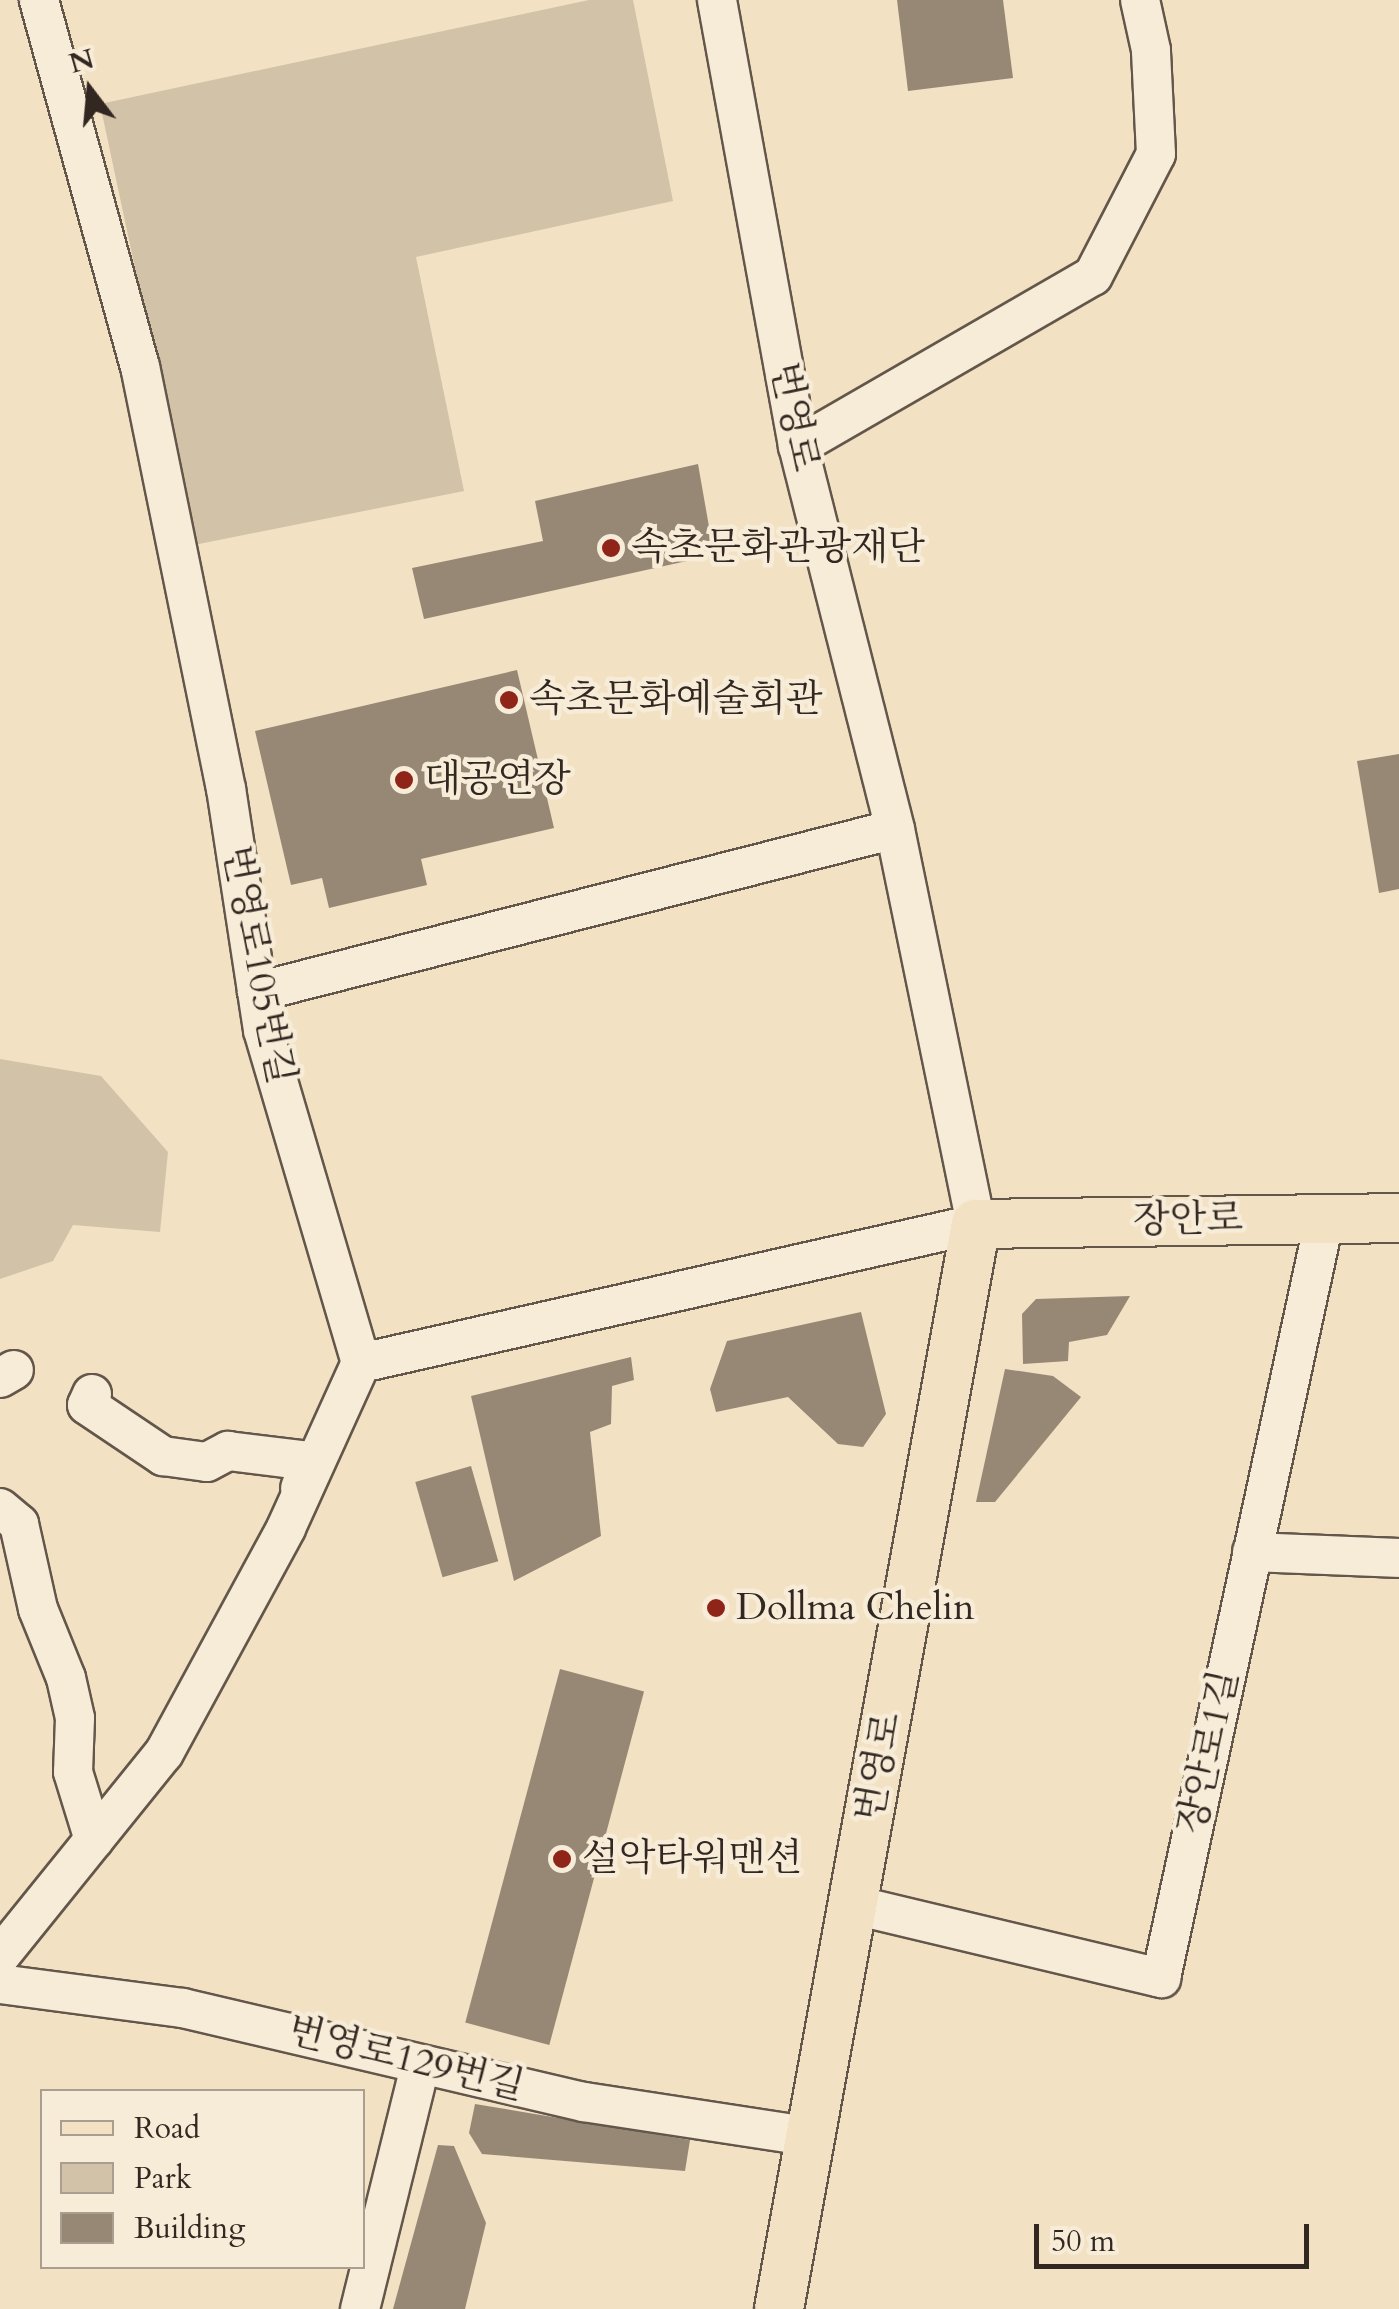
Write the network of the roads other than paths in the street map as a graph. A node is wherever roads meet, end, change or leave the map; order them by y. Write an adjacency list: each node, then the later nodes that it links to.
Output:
1 (39, 0): 6 (street, 번영로105번길)
2 (718, 0): 4 (street, 번영로)
3 (1140, 0): 4 (street)
4 (798, 446): 5 (street, 번영로)
5 (895, 829): 6 (street); 9 (street, 번영로)
6 (257, 992): 10 (street, 번영로105번길)
7 (1325, 1217): 8 (main road, 장안로); 9 (main road, 장안로); 14 (street, 장안로1길)
8 (1399, 1218)
9 (976, 1224): 10 (street); 17 (main road, 번영로)
10 (360, 1364): 13 (street)
11 (92, 1394): 13 (street)
12 (0, 1508): 16 (street)
13 (286, 1528): 16 (street)
14 (1252, 1552): 15 (street); 17 (street, 장안로1길)
15 (1399, 1558)
16 (94, 1840): 18 (street)
17 (854, 1904): 21 (main road, 번영로)
18 (0, 1956)
19 (0, 1984): 20 (street, 번영로129번길)
20 (420, 2066): 21 (street, 번영로129번길); 22 (street)
21 (812, 2137): 23 (main road, 번영로)
22 (360, 2309)
23 (779, 2309)

